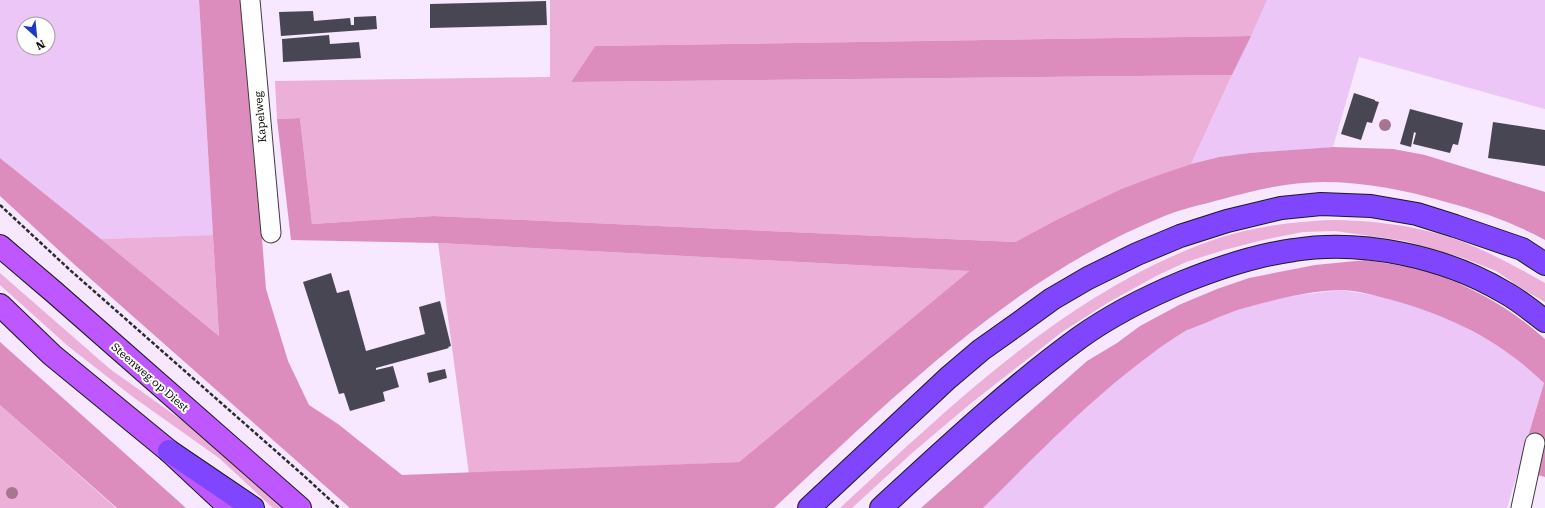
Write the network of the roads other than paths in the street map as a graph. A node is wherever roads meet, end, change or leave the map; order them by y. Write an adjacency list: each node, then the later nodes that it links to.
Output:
1 (250, 0): 2 (street, Kapelweg)
2 (271, 233)
3 (0, 246): 11 (main road, Steenweg op Diest)
4 (1545, 264): 12 (highway)
5 (0, 305): 8 (main road)
6 (1545, 321): 13 (highway)
7 (1535, 444): 14 (street)
8 (169, 451): 9 (main road); 10 (highway)
9 (230, 508)
10 (253, 508)
11 (300, 508)
12 (808, 508)
13 (881, 508)
14 (1521, 508)

